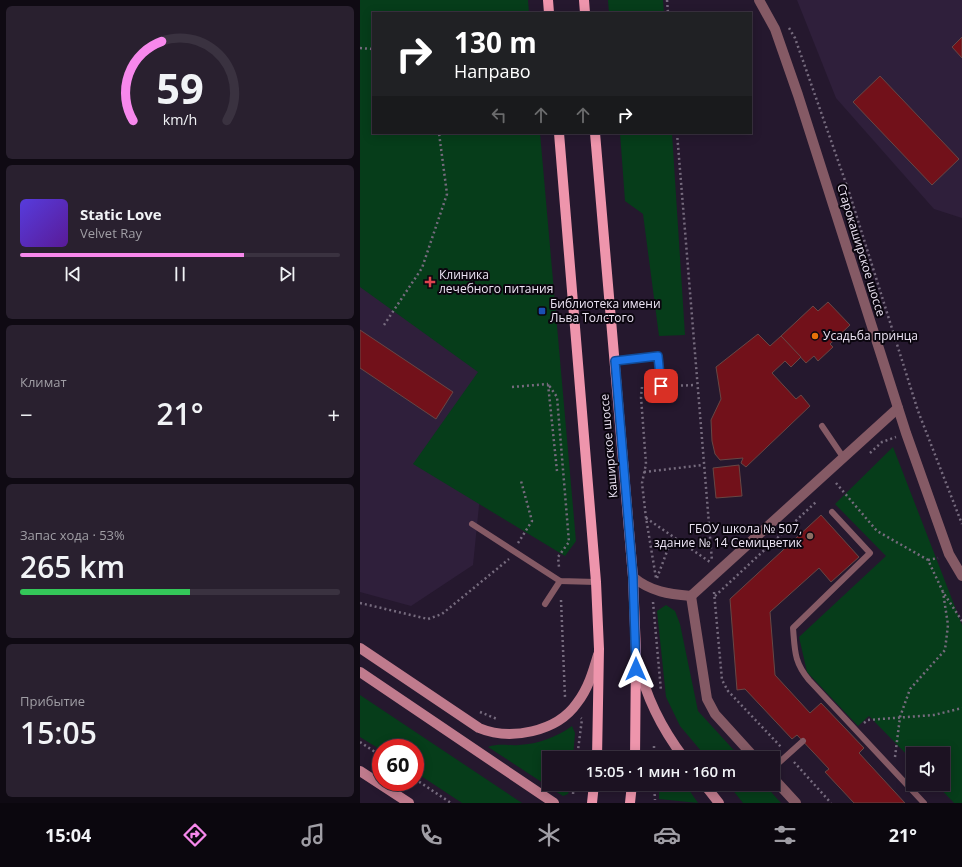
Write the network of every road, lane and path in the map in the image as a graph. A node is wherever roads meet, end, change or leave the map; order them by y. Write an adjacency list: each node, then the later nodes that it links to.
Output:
1 (548, 0): 5 (main road)
2 (584, 0): 6 (main road)
3 (667, 0): 7 (path)
4 (759, 0): 21 (street, Старокаширское шоссе)
5 (549, 12)
6 (585, 12)
7 (668, 12)
8 (788, 25): 37 (path)
9 (360, 48): 10 (path)
10 (372, 49)
11 (439, 134): 15 (path)
12 (559, 134): 45 (main road, Каширское шоссе)
13 (596, 134): 16 (main road, Каширское шоссе)
14 (677, 134): 26 (path)
15 (384, 325)
16 (615, 361): 18 (lane); 42 (main road, Каширское шоссе)
17 (548, 384): 19 (path); 27 (path); 44 (path)
18 (661, 386)
19 (512, 387)
20 (641, 398): 28 (path)
21 (898, 408): 23 (street, Старокаширское шоссе); 24 (street)
22 (822, 426): 24 (lane)
23 (906, 433): 25 (path); 41 (street, Старокаширское шоссе)
24 (843, 457): 40 (street)
25 (865, 458)
26 (703, 465): 28 (path); 38 (path)
27 (557, 471)
28 (644, 472): 35 (path)
29 (842, 478): 31 (path)
30 (521, 480): 39 (path)
31 (836, 483): 32 (path); 47 (path)
32 (830, 489)
33 (819, 499): 49 (path)
34 (832, 512): 64 (lane)
35 (646, 518): 38 (path); 43 (path)
36 (472, 524): 39 (lane)
37 (962, 524)
38 (672, 538): 43 (path)
39 (513, 550): 44 (lane); 50 (path)
40 (713, 576): 48 (street); 49 (path)
41 (962, 576)
42 (633, 577): 46 (street); 55 (main road, Каширское шоссе)
43 (656, 579): 46 (path)
44 (560, 581): 45 (lane); 51 (lane); 58 (path)
45 (596, 582): 54 (main road, Каширское шоссе)
46 (652, 590): 48 (street); 57 (path)
47 (943, 592): 52 (path); 61 (path)
48 (692, 596): 74 (street)
49 (715, 596): 75 (path)
50 (360, 603)
51 (545, 604)
52 (962, 621)
53 (360, 648): 54 (main road)
54 (599, 649): 70 (main road, Каширское шоссе)
55 (636, 653): 71 (main road, Каширское шоссе); 73 (main road)
56 (360, 672): 90 (main road)
57 (662, 698)
58 (565, 702)
59 (962, 708): 61 (path)
60 (478, 711): 63 (path)
61 (900, 717): 64 (path); 77 (path)
62 (582, 719): 69 (path)
63 (503, 720)
64 (856, 730): 77 (lane)
65 (803, 741): 75 (lane)
66 (360, 742): 68 (path)
67 (654, 746): 72 (path)
68 (372, 750)
69 (578, 751)
70 (597, 751)
71 (635, 751)
72 (654, 751)
73 (679, 751)
74 (749, 751)
75 (788, 755): 76 (lane); 95 (path)
76 (780, 762)
77 (887, 764): 96 (lane)
78 (360, 770): 88 (main road)
79 (424, 785): 89 (path)
80 (780, 786): 94 (street)
81 (573, 791): 86 (path)
82 (593, 791): 91 (main road)
83 (631, 791): 92 (main road)
84 (654, 791): 87 (path)
85 (710, 791): 93 (main road)
86 (573, 794)
87 (655, 800)
88 (409, 803)
89 (451, 803)
90 (554, 803)
91 (592, 803)
92 (630, 803)
93 (719, 803)
94 (796, 803)
95 (831, 803)
96 (924, 803)

